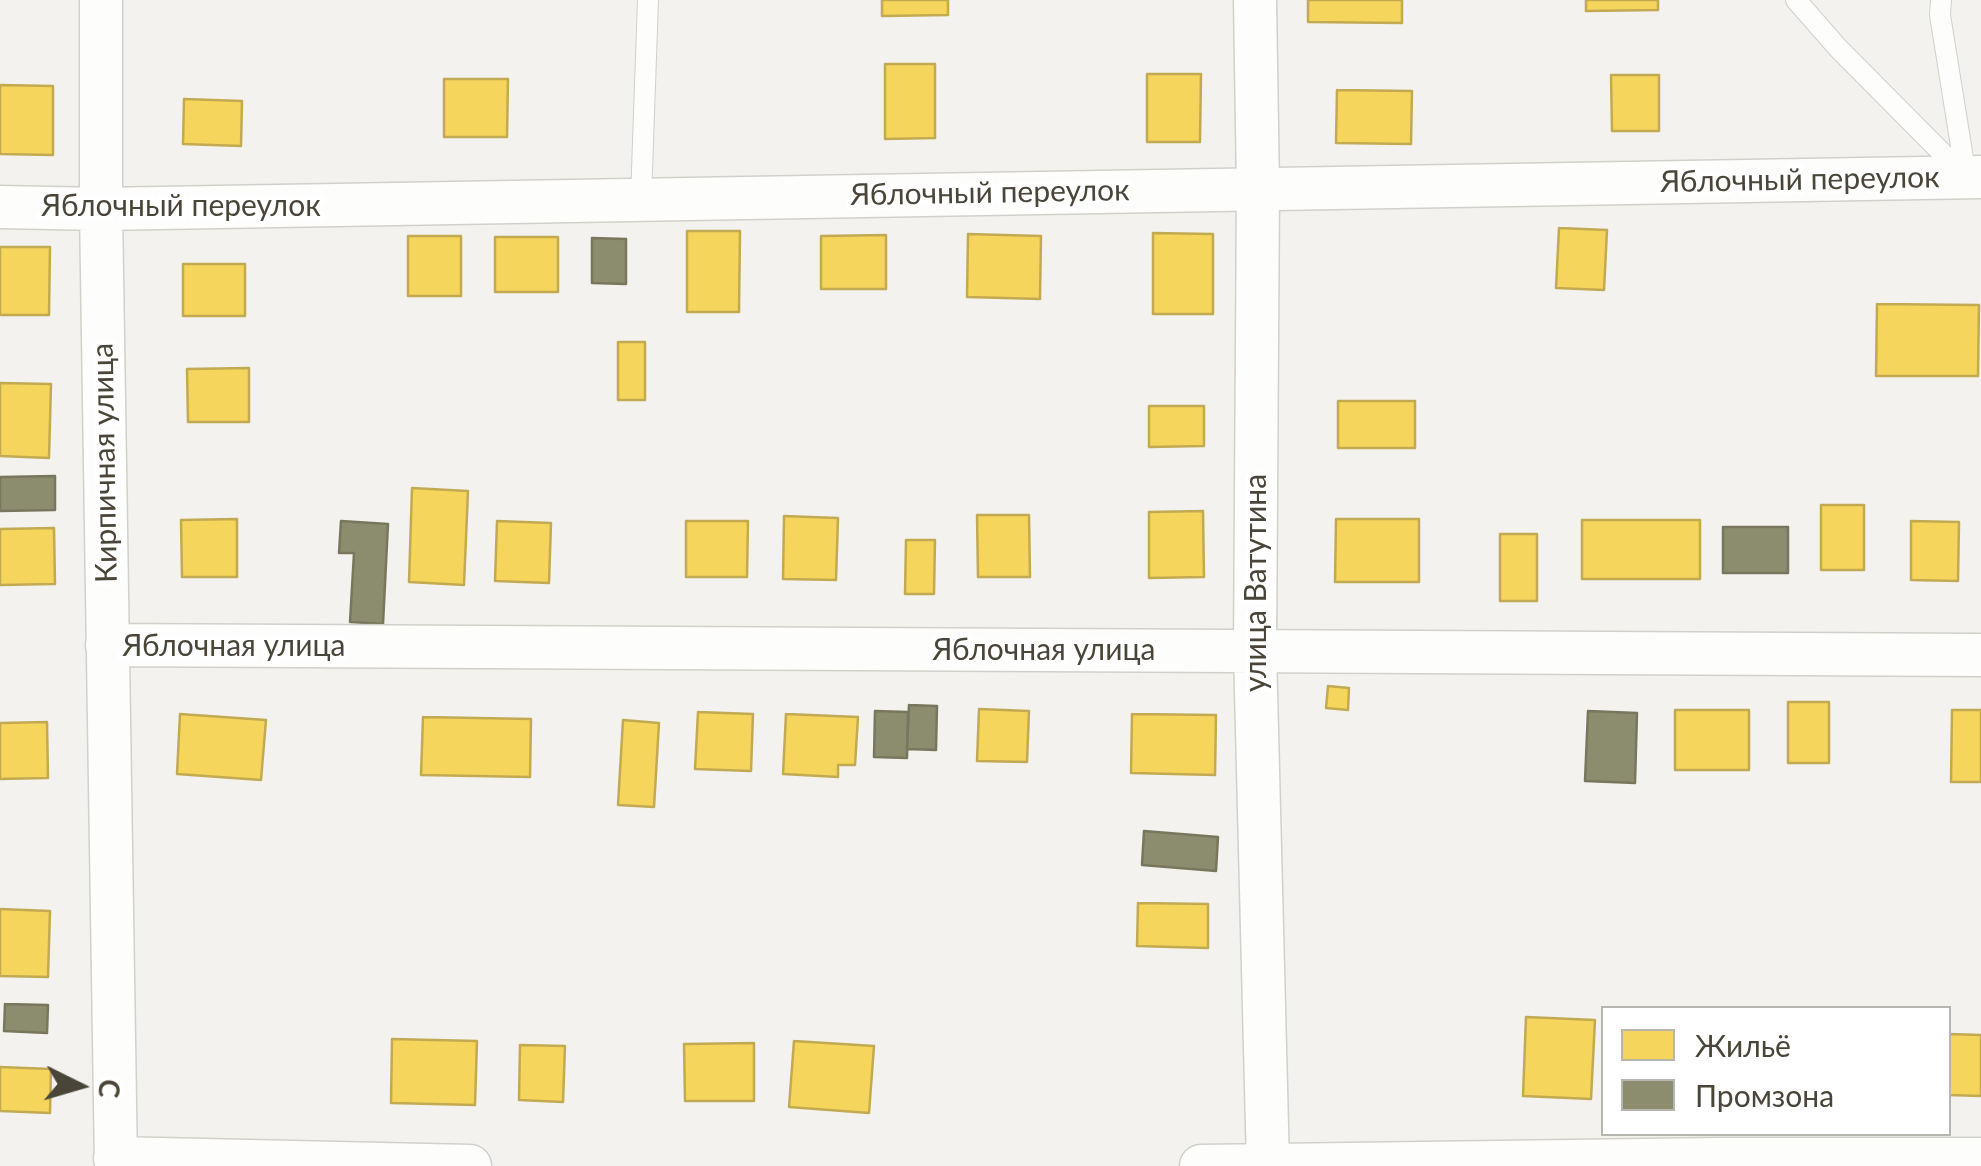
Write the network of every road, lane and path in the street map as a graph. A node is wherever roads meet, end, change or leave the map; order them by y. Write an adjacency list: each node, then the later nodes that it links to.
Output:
1 (100, 0): 10 (street, Кирпичная улица)
2 (648, 0): 8 (lane)
3 (1256, 0): 7 (street, улица Ватутина)
4 (1796, 0): 6 (lane)
5 (1941, 0): 6 (lane)
6 (1974, 177): 7 (street, Яблочный переулок)
7 (1258, 188): 8 (street, Яблочный переулок); 12 (street, улица Ватутина)
8 (641, 200): 10 (street, Яблочный переулок)
9 (0, 207): 10 (street, Яблочный переулок)
10 (101, 208): 11 (street, Кирпичная улица)
11 (108, 645): 12 (street, Яблочная улица); 15 (street, Кирпичная улица)
12 (1255, 651): 13 (street, Яблочная улица); 18 (street, улица Ватутина)
13 (1981, 655)
14 (1981, 1159): 17 (street)
15 (116, 1162): 19 (street)
16 (1720, 1162): 17 (street); 18 (street)
17 (1935, 1163)
18 (1268, 1165): 20 (street)
19 (470, 1166)
20 (1200, 1166)

